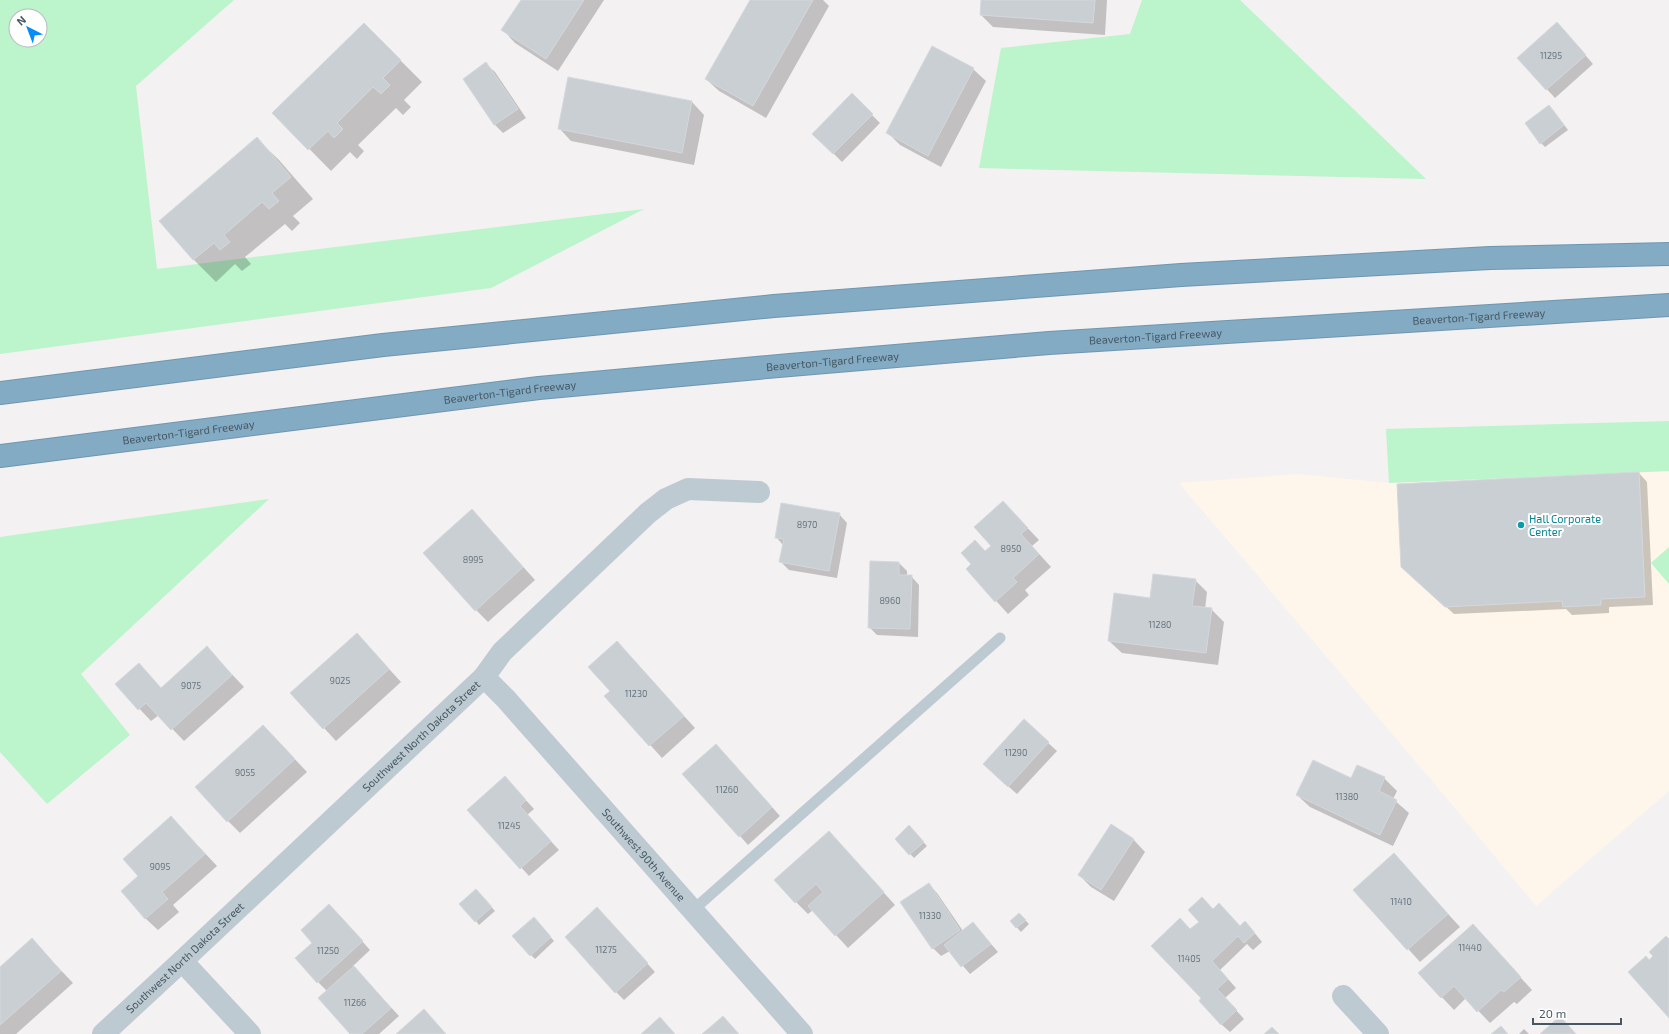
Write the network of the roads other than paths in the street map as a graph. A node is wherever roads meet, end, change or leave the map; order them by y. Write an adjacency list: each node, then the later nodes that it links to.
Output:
1 (1669, 254): 3 (highway)
2 (1669, 305): 4 (highway, Beaverton-Tigard Freeway)
3 (0, 393)
4 (0, 456)
5 (759, 492): 7 (street, Southwest North Dakota Street)
6 (1000, 638): 8 (lane)
7 (484, 677): 8 (street, Southwest 90th Avenue); 9 (street, Southwest North Dakota Street)
8 (692, 911): 13 (street, Southwest 90th Avenue)
9 (182, 961): 11 (street, Southwest North Dakota Street); 12 (street)
10 (1343, 996): 14 (street)
11 (103, 1034)
12 (250, 1034)
13 (802, 1034)
14 (1378, 1034)

